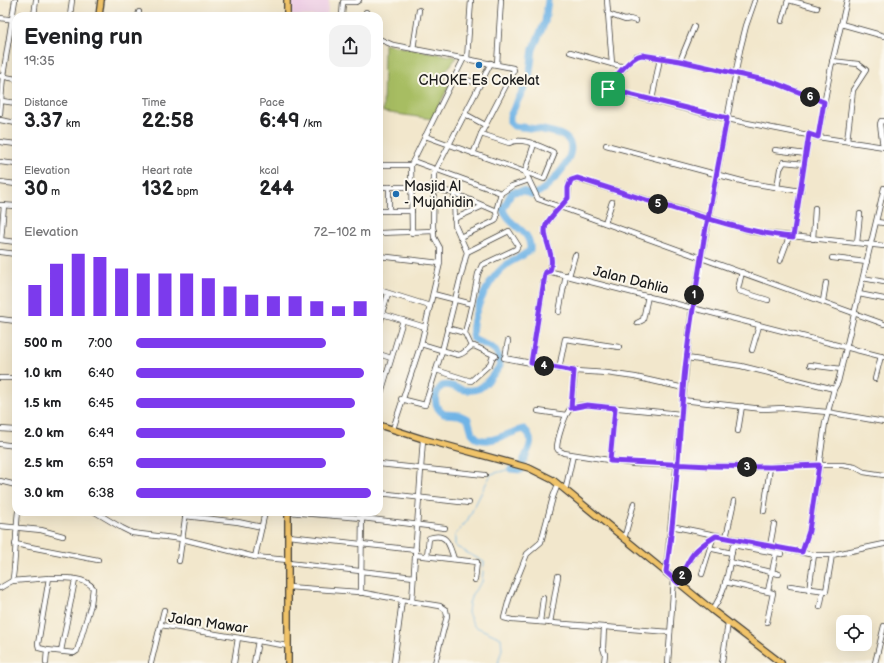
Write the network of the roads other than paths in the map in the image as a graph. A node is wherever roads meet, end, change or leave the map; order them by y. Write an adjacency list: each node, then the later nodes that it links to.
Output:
1 (15, 0): 15 (street)
2 (36, 0): 16 (street)
3 (72, 0): 17 (street)
4 (101, 0): 18 (main road)
5 (287, 0): 19 (main road)
6 (359, 0): 20 (street)
7 (471, 0): 33 (street)
8 (501, 0): 38 (street)
9 (606, 0): 21 (street)
10 (756, 0): 41 (street)
11 (788, 0): 13 (street); 25 (street)
12 (847, 0): 26 (street)
13 (817, 8)
14 (419, 10): 31 (street)
15 (14, 12)
16 (34, 12)
17 (70, 12)
18 (100, 12)
19 (287, 12)
20 (343, 12)
21 (608, 14): 24 (street); 39 (street)
22 (0, 18): 23 (street)
23 (12, 19)
24 (636, 21)
25 (782, 21)
26 (841, 24): 29 (street); 36 (street)
27 (694, 27): 35 (street)
28 (12, 28): 42 (street)
29 (884, 36)
30 (383, 41): 31 (street)
31 (413, 49): 33 (street)
32 (570, 52): 39 (street)
33 (466, 58): 37 (street); 44 (street)
34 (660, 58): 35 (street); 40 (street); 46 (street)
35 (680, 61): 41 (street)
36 (832, 61): 49 (street); 61 (street)
37 (491, 63): 38 (street); 45 (street)
38 (497, 64): 56 (street)
39 (612, 64): 40 (street)
40 (625, 67): 46 (street)
41 (736, 75): 49 (street); 52 (street)
42 (2, 76): 43 (street); 47 (street)
43 (12, 78)
44 (454, 78): 45 (street); 59 (street)
45 (481, 83): 51 (street)
46 (652, 100): 52 (street)
47 (2, 101): 48 (street); 50 (street)
48 (12, 102)
49 (824, 102): 60 (street)
50 (0, 114)
51 (465, 114): 56 (street); 65 (street)
52 (727, 118): 58 (street); 78 (street)
53 (0, 120): 55 (street)
54 (884, 121): 67 (street)
55 (12, 122)
56 (486, 125): 57 (street)
57 (481, 134): 64 (street); 69 (street)
58 (809, 134): 60 (street); 70 (street)
59 (425, 136): 65 (street); 72 (street)
60 (818, 137): 61 (street)
61 (847, 141): 67 (street)
62 (0, 142): 63 (street)
63 (12, 144)
64 (534, 144): 77 (street); 77 (street)
65 (449, 145): 69 (street); 76 (street)
66 (606, 145): 78 (street)
67 (883, 147)
68 (774, 150): 70 (street)
69 (473, 154): 77 (street)
70 (806, 154): 74 (street)
71 (0, 162): 73 (street)
72 (412, 163): 75 (street); 76 (street); 84 (street)
73 (12, 164)
74 (804, 164): 86 (street); 88 (street)
75 (383, 165)
76 (436, 170): 85 (street); 90 (street)
77 (525, 172): 79 (street)
78 (717, 174): 86 (street); 104 (street)
79 (529, 180): 90 (street); 96 (street)
80 (0, 182): 81 (street)
81 (12, 184)
82 (383, 187): 83 (street)
83 (389, 187): 84 (street); 99 (street)
84 (412, 187): 100 (street)
85 (432, 188): 89 (street); 108 (street)
86 (777, 188): 88 (street)
87 (884, 188): 91 (street)
88 (801, 191): 112 (street)
89 (454, 193): 95 (street); 103 (street)
90 (501, 193): 101 (street)
91 (882, 201): 105 (street)
92 (612, 202): 106 (street)
93 (2, 205): 94 (street); 114 (street)
94 (12, 206)
95 (483, 206): 101 (street); 103 (street)
96 (560, 206): 104 (street); 106 (street); 129 (street)
97 (815, 208): 113 (street)
98 (383, 211): 99 (street)
99 (389, 211): 100 (street)
100 (412, 211): 110 (street)
101 (496, 211): 111 (street)
102 (860, 214): 116 (street)
103 (454, 219): 111 (street)
104 (708, 219): 112 (street); 124 (street)
105 (877, 222): 107 (street); 117 (street)
106 (606, 223): 124 (street)
107 (884, 223)
108 (434, 231): 110 (street); 128 (street)
109 (383, 233): 110 (street)
110 (412, 233)
111 (460, 237): 120 (street)
112 (791, 237): 113 (street); 126 (street)
113 (812, 239): 116 (street)
114 (0, 240): 115 (street)
115 (12, 242)
116 (857, 243): 117 (street)
117 (871, 244): 118 (street); 127 (street)
118 (884, 246)
119 (0, 252): 121 (street)
120 (466, 252): 142 (street); 144 (street)
121 (12, 254)
122 (575, 255): 131 (street)
123 (383, 256): 128 (street)
124 (702, 258): 130 (street); 146 (street)
125 (832, 258): 127 (street)
126 (780, 261)
127 (867, 262): 132 (street)
128 (440, 263): 137 (street)
129 (550, 271): 131 (street, Jalan Dahlia); 171 (street)
130 (742, 272): 141 (street); 143 (street)
131 (567, 275): 139 (street, Jalan Dahlia); 148 (street)
132 (863, 278): 133 (street); 138 (street)
133 (884, 282)
134 (826, 283): 143 (street)
135 (383, 292): 136 (street)
136 (388, 294): 145 (street); 147 (street)
137 (433, 294): 142 (street); 145 (street)
138 (859, 294): 140 (street); 149 (street)
139 (648, 296): 146 (street, Jalan Dahlia); 154 (street)
140 (884, 299)
141 (768, 300)
142 (455, 301): 144 (street); 158 (street)
143 (823, 301): 149 (street)
144 (472, 303): 159 (street)
145 (430, 306): 156 (street)
146 (692, 307): 157 (street, Jalan Dahlia); 170 (street)
147 (383, 308)
148 (560, 312)
149 (855, 313): 155 (street); 164 (street)
150 (383, 314): 152 (street)
151 (0, 320): 153 (street)
152 (403, 320): 156 (street); 169 (street)
153 (12, 321)
154 (637, 323)
155 (884, 324)
156 (425, 326): 161 (street)
157 (759, 326): 164 (street, Jalan Dahlia); 165 (street)
158 (447, 328): 159 (street); 166 (street)
159 (465, 333): 162 (street)
160 (508, 341): 171 (street)
161 (421, 344): 166 (street); 185 (street)
162 (471, 346): 166 (street); 175 (street)
163 (619, 347): 173 (street)
164 (846, 347): 168 (street, Jalan Dahlia); 174 (street)
165 (752, 350)
166 (442, 351): 175 (street)
167 (383, 355): 169 (street)
168 (882, 357): 181 (street)
169 (391, 358): 178 (street)
170 (687, 358): 183 (street); 184 (street)
171 (531, 363): 173 (street)
172 (810, 365): 174 (street)
173 (559, 369): 176 (street)
174 (841, 369): 184 (street)
175 (436, 370): 185 (street)
176 (574, 371): 183 (street); 188 (street)
177 (383, 374): 178 (street)
178 (386, 375): 182 (street)
179 (0, 378): 180 (street)
180 (12, 378)
181 (875, 379)
182 (383, 386)
183 (684, 388): 186 (street)
184 (834, 389): 191 (street)
185 (402, 399): 197 (street)
186 (682, 400): 187 (street); 192 (street)
187 (742, 406): 191 (street); 199 (street)
188 (571, 408): 189 (street); 193 (street)
189 (615, 408): 192 (street); 204 (street)
190 (538, 410): 193 (street)
191 (827, 412): 194 (street); 207 (street)
192 (681, 414): 206 (street)
193 (566, 415): 203 (street)
194 (884, 422)
195 (383, 426): 197 (main road)
196 (0, 428): 198 (street)
197 (393, 429): 200 (main road)
198 (12, 430)
199 (738, 431)
200 (423, 439): 209 (street); 214 (main road)
201 (0, 444): 202 (street)
202 (12, 446)
203 (573, 455): 204 (street); 215 (street)
204 (610, 461): 206 (street)
205 (383, 464): 209 (street)
206 (677, 465): 208 (street); 233 (street)
207 (819, 465): 208 (street); 211 (street); 249 (street)
208 (770, 467): 221 (street)
209 (421, 469): 210 (street); 217 (street)
210 (485, 475)
211 (884, 475)
212 (0, 481): 213 (street)
213 (12, 483)
214 (558, 484): 242 (main road); 286 (street)
215 (566, 487)
216 (383, 493): 217 (street)
217 (419, 497): 219 (street); 231 (street)
218 (734, 501): 240 (street)
219 (469, 503)
220 (634, 503): 242 (street)
221 (764, 511)
222 (17, 516): 234 (street)
223 (102, 516): 241 (street)
224 (185, 516): 241 (street)
225 (198, 516): 235 (street)
226 (264, 516): 235 (street)
227 (288, 516): 238 (main road)
228 (337, 516): 229 (street)
229 (362, 518): 231 (street); 245 (street)
230 (774, 524): 246 (street)
231 (418, 525): 236 (street); 248 (street)
232 (0, 526): 234 (street)
233 (671, 526): 239 (street); 261 (street)
234 (16, 527): 237 (street); 243 (street)
235 (262, 527): 254 (street)
236 (445, 528)
237 (63, 536)
238 (288, 536): 245 (street); 258 (main road)
239 (714, 537): 240 (street); 263 (street); 271 (street)
240 (726, 538): 246 (street)
241 (182, 539): 254 (street); 257 (street)
242 (624, 539): 261 (main road)
243 (15, 544): 256 (street); 270 (street)
244 (884, 544): 252 (street)
245 (362, 545): 248 (street); 260 (street)
246 (770, 546): 249 (street)
247 (713, 549): 250 (street)
248 (415, 552): 253 (street); 266 (street)
249 (802, 552): 251 (street)
250 (732, 553): 259 (street); 262 (street)
251 (814, 555): 252 (street); 276 (street)
252 (832, 555): 278 (street)
253 (427, 556): 255 (street); 255 (street)
254 (255, 557): 258 (street)
255 (454, 559): 269 (street)
256 (98, 560)
257 (179, 561)
258 (288, 561): 260 (street); 274 (main road)
259 (730, 562): 262 (street); 272 (street)
260 (362, 572): 266 (street); 279 (street)
261 (666, 572): 271 (main road)
262 (773, 573): 264 (street); 277 (street)
263 (702, 574)
264 (779, 574)
265 (558, 576): 288 (street)
266 (414, 577): 282 (street)
267 (49, 578): 268 (street); 270 (street); 297 (street)
268 (75, 580): 298 (street); 298 (street)
269 (475, 580)
270 (12, 581): 275 (street)
271 (676, 581): 285 (main road); 293 (street)
272 (725, 582): 277 (street); 285 (street)
273 (790, 586): 276 (street)
274 (288, 587): 279 (street); 296 (main road)
275 (0, 588)
276 (809, 590): 278 (street)
277 (768, 591): 287 (street)
278 (823, 592): 283 (street)
279 (361, 593): 281 (street)
280 (542, 598): 286 (street)
281 (402, 600): 282 (street); 304 (street)
282 (412, 601): 305 (street)
283 (820, 607)
284 (164, 610): 290 (street)
285 (712, 610): 289 (main road)
286 (540, 622): 288 (street)
287 (767, 622)
288 (550, 623): 292 (street)
289 (728, 623): 308 (street); 309 (main road)
290 (161, 625): 294 (street, Jalan Mawar); 300 (street, Jalan Mawar)
291 (884, 626): 310 (street)
292 (604, 627): 293 (street); 306 (street)
293 (670, 632): 307 (street)
294 (238, 638): 295 (street, Jalan Mawar); 301 (street)
295 (258, 641): 296 (street, Jalan Mawar); 302 (street)
296 (288, 646): 303 (main road)
297 (47, 650): 298 (street); 299 (street)
298 (61, 651)
299 (46, 663)
300 (151, 663)
301 (234, 663)
302 (254, 663)
303 (288, 663)
304 (394, 663)
305 (435, 663)
306 (604, 663)
307 (668, 663)
308 (722, 663)
309 (781, 663)
310 (875, 663)

